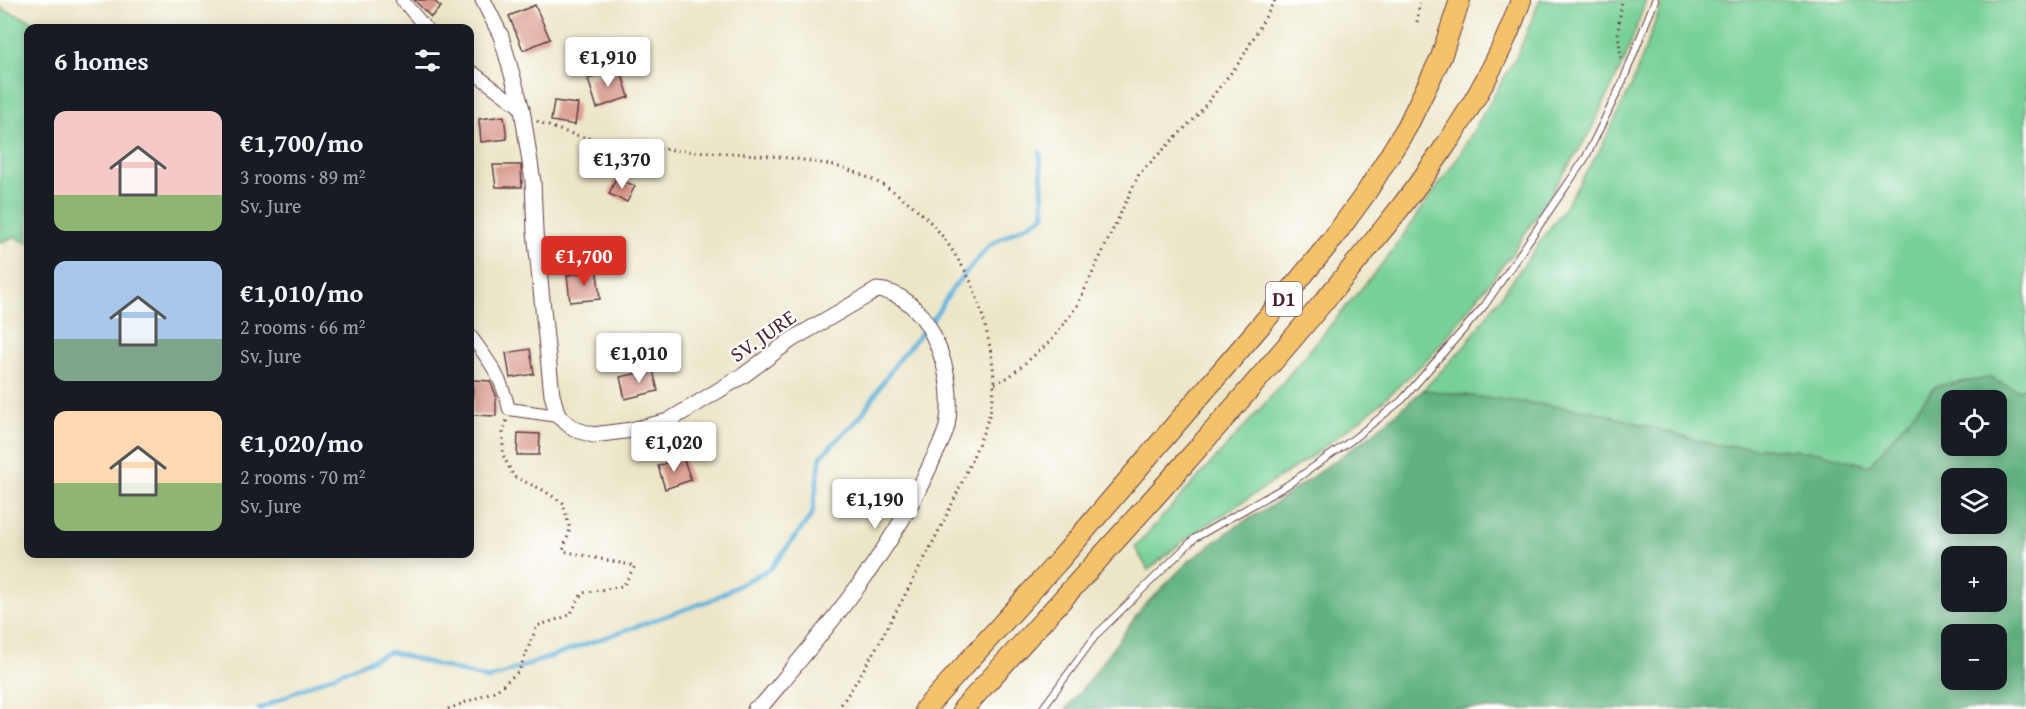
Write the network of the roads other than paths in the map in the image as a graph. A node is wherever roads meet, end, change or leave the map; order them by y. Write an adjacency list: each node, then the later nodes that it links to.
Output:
1 (402, 0): 6 (street)
2 (483, 0): 8 (street)
3 (1460, 0): 12 (highway, D1)
4 (1521, 0): 13 (highway, D1)
5 (1654, 0): 14 (lane)
6 (423, 24)
7 (474, 73): 8 (street)
8 (522, 109): 10 (street)
9 (474, 340): 10 (street)
10 (558, 416): 11 (street, SV. JURE)
11 (755, 709)
12 (925, 709)
13 (963, 709)
14 (1042, 709)

